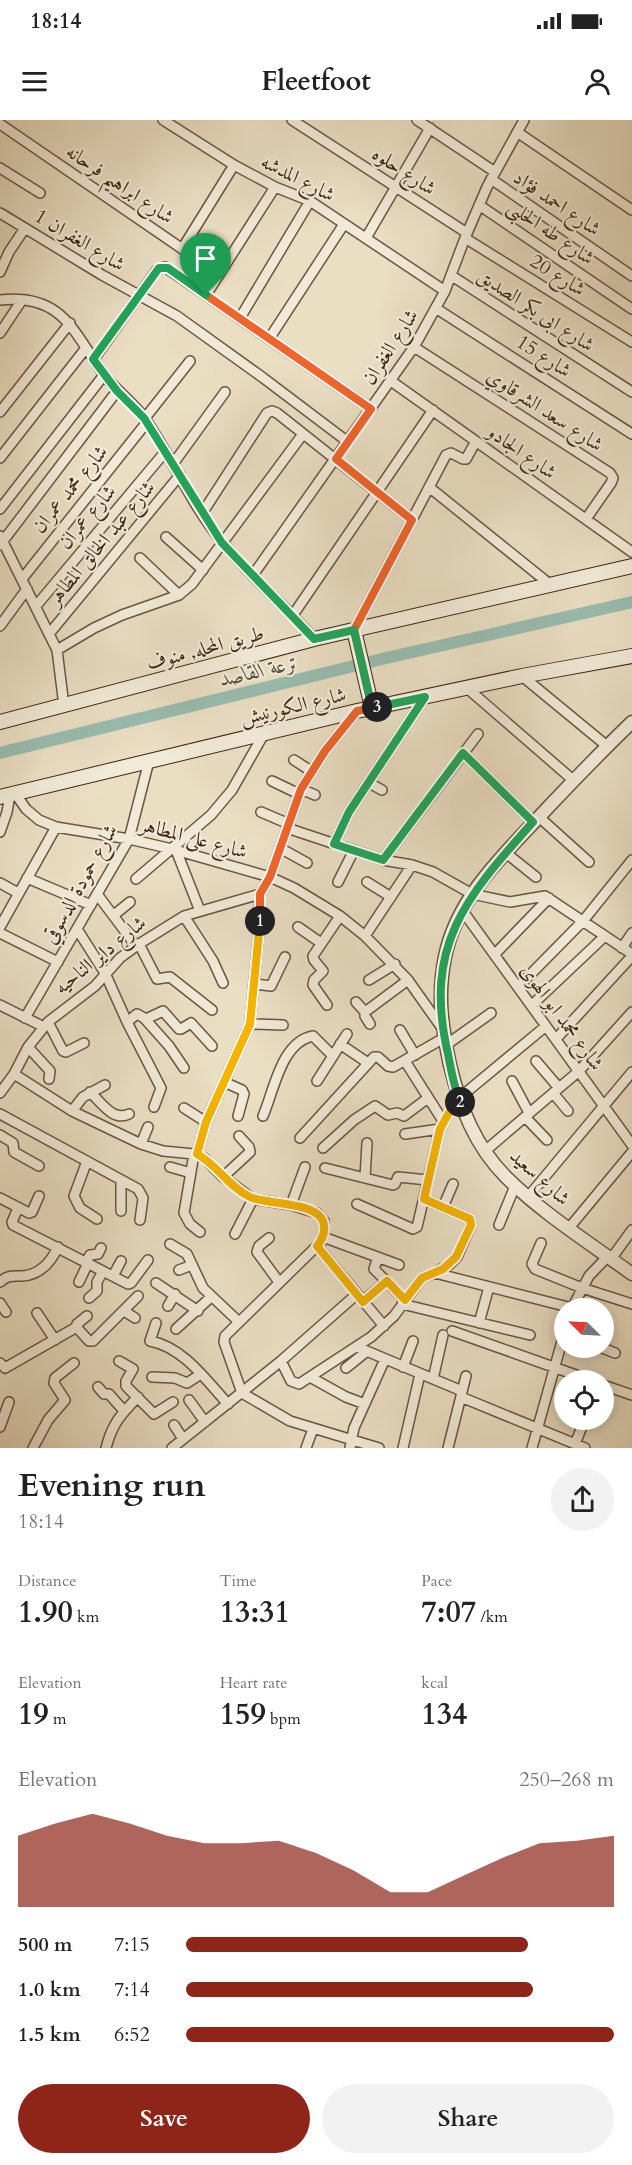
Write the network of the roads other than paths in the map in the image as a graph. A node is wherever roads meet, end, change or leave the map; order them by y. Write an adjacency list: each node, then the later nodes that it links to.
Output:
1 (163, 120): 8 (street, شارع المدشه)
2 (292, 120): 12 (street, شارع حلوه)
3 (417, 120): 6 (street, شارع احمد فؤاد)
4 (524, 120): 7 (street, شارع الغفران)
5 (0, 124): 22 (street, شارع ابراهيم فرحانه)
6 (430, 128): 10 (street, شارع احمد فؤاد); 12 (street)
7 (517, 132): 10 (street, شارع الغفران); 16 (street)
8 (234, 165): 11 (street, شارع المدشه); 22 (street)
9 (0, 168): 13 (street)
10 (493, 176): 15 (street, شارع الغفران); 26 (street, شارع احمد فؤاد)
11 (275, 187): 14 (street, شارع المدشه); 24 (street)
12 (396, 187): 20 (street, شارع حلوه); 21 (street)
13 (40, 193)
14 (310, 201): 18 (street, شارع المدشه); 34 (street)
15 (479, 205): 20 (street, شارع الغفران); 33 (street, شارع طه الحلبى)
16 (632, 210)
17 (0, 213): 19 (street, شارع الغفران 1)
18 (344, 224): 21 (street, شارع المدشه); 37 (street)
19 (24, 228): 23 (street); 29 (street, شارع الغفران 1)
20 (466, 236): 25 (street, شارع الغفران); 38 (street, شارع 20)
21 (366, 238): 27 (street, شارع المدشه)
22 (182, 249): 24 (street, شارع ابراهيم فرحانه)
23 (0, 272)
24 (219, 274): 28 (street)
25 (452, 276): 27 (street, شارع الغفران); 47 (street, شارع ابى بكر الصديق)
26 (632, 276)
27 (445, 291): 32 (street, شارع الغفران)
28 (206, 295): 29 (street); 34 (street)
29 (139, 296): 41 (street); 55 (street, شارع الغفران 1)
30 (0, 300): 31 (street)
31 (22, 300): 35 (street); 36 (street)
32 (437, 309): 39 (street, شارع الغفران); 53 (street, شارع 15)
33 (632, 309)
34 (240, 318): 37 (street)
35 (70, 323): 40 (street); 50 (street)
36 (0, 333)
37 (269, 339): 48 (street)
38 (632, 342)
39 (414, 347): 44 (street, شارع الغفران); 65 (street, شارع سعد الشرقاوي)
40 (86, 348): 41 (street); 57 (street)
41 (93, 359): 43 (street)
42 (190, 361): 51 (street, شارع محمد عمران)
43 (104, 375): 45 (street); 63 (street)
44 (391, 381): 48 (street, شارع الغفران); 49 (street, شارع الجادو)
45 (117, 391): 51 (street); 68 (street)
46 (225, 392): 59 (street)
47 (632, 392)
48 (371, 409): 55 (street, شارع الغفران)
49 (432, 410): 54 (street, شارع الجادو); 62 (street)
50 (0, 412)
51 (146, 420): 56 (street); 75 (street, شارع محمد عمران)
52 (303, 434): 58 (street); 64 (street); 69 (street)
53 (632, 434)
54 (476, 441): 61 (street); 65 (street, شارع الجادو)
55 (348, 442): 58 (street, شارع الغفران)
56 (165, 452): 59 (street); 79 (street, شارع عمران)
57 (0, 458)
58 (336, 459): 62 (street); 74 (street, شارع الغفران)
59 (172, 464): 60 (street)
60 (180, 476): 64 (street); 82 (street, شارع عبد الخالق المطاهر)
61 (429, 487): 66 (street); 76 (street)
62 (378, 492): 66 (street); 80 (street)
63 (0, 509)
64 (202, 512): 69 (street)
65 (586, 519): 70 (street, شارع الجادو)
66 (412, 520): 83 (street)
67 (166, 537): 73 (street)
68 (1, 540): 75 (street)
69 (222, 543): 73 (street); 74 (street)
70 (632, 552)
71 (140, 558): 78 (street)
72 (632, 566): 76 (main road, طريق المحله, منوف)
73 (203, 570): 78 (street)
74 (254, 575): 80 (street)
75 (22, 579): 77 (street)
76 (552, 586): 83 (main road, طريق المحله, منوف)
77 (27, 590): 79 (street); 81 (street)
78 (179, 595): 85 (street)
79 (36, 606): 82 (street)
80 (293, 615): 84 (street)
81 (0, 626)
82 (49, 634): 85 (street)
83 (355, 635): 84 (main road, طريق المحله, منوف); 91 (main road)
84 (314, 639): 90 (main road, طريق المحله, منوف)
85 (57, 650): 90 (street)
86 (632, 656): 87 (main road, شارع الكورنيش)
87 (522, 676): 88 (main road, شارع الكورنيش); 97 (street)
88 (467, 688): 89 (main road, شارع الكورنيش); 102 (street)
89 (425, 697): 91 (main road, شارع الكورنيش); 104 (street)
90 (64, 706): 93 (main road, طريق المحله, منوف)
91 (372, 708): 92 (main road, شارع الكورنيش)
92 (357, 711): 95 (main road, شارع الكورنيش); 101 (street)
93 (0, 722)
94 (632, 722): 97 (street, شارع سعيد)
95 (265, 732): 100 (main road, شارع الكورنيش); 117 (street)
96 (478, 734): 98 (street)
97 (607, 746): 102 (street, شارع سعيد)
98 (463, 753): 110 (street); 120 (street)
99 (294, 760): 101 (street)
100 (149, 761): 107 (main road, شارع الكورنيش); 114 (street, شارع حمودة الدسوقي)
101 (311, 771): 106 (street)
102 (573, 780): 110 (street, شارع سعيد)
103 (272, 781): 106 (street)
104 (369, 783): 105 (street); 115 (street)
105 (382, 790)
106 (300, 791): 108 (street); 111 (street)
107 (8, 795): 112 (street, شارع على المطاهر); 113 (street)
108 (315, 795)
109 (261, 812): 111 (street)
110 (536, 820): 119 (street, شارع سعيد); 122 (street)
111 (288, 826): 115 (street); 116 (street)
112 (56, 827): 114 (street, شارع على المطاهر); 127 (street)
113 (0, 832)
114 (129, 839): 117 (street, شارع على المطاهر); 133 (street, شارع حمودة الدسوقي)
115 (334, 844): 118 (street)
116 (280, 848): 123 (street); 125 (street)
117 (174, 849): 125 (street, شارع على المطاهر); 128 (street); 141 (street)
118 (354, 850): 120 (street); 129 (street)
119 (506, 853): 126 (street); 135 (street, شارع سعيد)
120 (383, 860): 124 (street)
121 (632, 860): 145 (street)
122 (589, 861)
123 (306, 863)
124 (412, 865): 135 (street); 136 (street)
125 (270, 877): 134 (street); 144 (street)
126 (536, 877)
127 (27, 878): 132 (street); 139 (street)
128 (136, 879)
129 (338, 882)
130 (367, 882): 136 (street)
131 (0, 883): 132 (street)
132 (18, 893): 146 (street)
133 (97, 894): 139 (street, شارع حمودة الدسوقي); 142 (street)
134 (260, 894): 141 (street, شارع داير الناحيه); 165 (street)
135 (472, 894): 137 (street); 140 (street, شارع سعيد)
136 (391, 897): 151 (street)
137 (549, 898): 145 (street); 156 (street)
138 (130, 902): 142 (street)
139 (91, 905): 148 (street, شارع حمودة الدسوقي)
140 (462, 910): 156 (street, شارع محمد ابو الهوى); 185 (street, شارع سعيد)
141 (200, 911): 143 (street, شارع داير الناحيه)
142 (114, 915): 154 (street)
143 (184, 916): 154 (street, شارع داير الناحيه); 164 (street)
144 (340, 916): 151 (street); 153 (street)
145 (583, 921): 152 (street); 166 (street)
146 (1, 922)
147 (298, 927): 153 (street)
148 (77, 929): 159 (street, شارع حمودة الدسوقي); 161 (street)
149 (0, 933): 159 (street)
150 (632, 933): 155 (street)
151 (365, 936): 160 (street)
152 (605, 936): 155 (street); 170 (street)
153 (321, 943): 169 (street)
154 (137, 945): 161 (street, شارع داير الناحيه); 171 (street)
155 (622, 948): 157 (street)
156 (495, 954): 166 (street, شارع محمد ابو الهوى)
157 (632, 955): 186 (street)
158 (285, 957): 165 (street)
159 (58, 962): 175 (street, شارع حمودة الدسوقي)
160 (394, 964): 162 (street); 163 (street)
161 (105, 973): 177 (street); 178 (street, شارع داير الناحيه)
162 (369, 980)
163 (408, 980): 172 (street); 185 (street)
164 (223, 983)
165 (255, 984): 179 (street)
166 (519, 987): 170 (street, شارع محمد ابو الهوى)
167 (356, 1002): 172 (street)
168 (0, 1005): 175 (street)
169 (327, 1005)
170 (532, 1005): 182 (street, شارع محمد ابو الهوى)
171 (213, 1010)
172 (366, 1012): 181 (street)
173 (632, 1012): 197 (street)
174 (491, 1013): 185 (street)
175 (26, 1018): 178 (street)
176 (145, 1019): 177 (street); 189 (street); 196 (street)
177 (127, 1022): 211 (street)
178 (46, 1024): 187 (street); 190 (street, شارع داير الناحيه)
179 (250, 1024): 180 (street); 203 (street)
180 (283, 1024)
181 (370, 1024)
182 (546, 1026): 186 (street, شارع محمد ابو الهوى); 209 (street)
183 (400, 1030): 191 (street)
184 (347, 1034): 188 (street)
185 (444, 1037): 191 (street); 209 (street, شارع سعيد)
186 (556, 1039): 197 (street, شارع محمد ابو الهوى)
187 (84, 1043)
188 (340, 1044): 192 (street); 195 (street)
189 (212, 1046)
190 (28, 1047): 199 (street, شارع داير الناحيه); 200 (street)
191 (415, 1055): 193 (street)
192 (333, 1056): 201 (street); 221 (street)
193 (405, 1061): 195 (street); 208 (street)
194 (536, 1061): 205 (street)
195 (368, 1063): 218 (street)
196 (184, 1068)
197 (579, 1071): 205 (street); 210 (street, شارع محمد ابو الهوى)
198 (632, 1072): 210 (street)
199 (15, 1074): 207 (street, شارع داير الناحيه); 214 (street)
200 (49, 1079)
201 (317, 1081)
202 (512, 1081): 219 (street)
203 (224, 1082): 220 (street); 222 (street)
204 (105, 1085): 206 (street)
205 (556, 1091): 215 (street); 219 (street)
206 (90, 1092): 214 (street); 217 (street)
207 (0, 1094)
208 (428, 1098): 223 (street); 233 (street)
209 (459, 1101): 223 (street); 234 (street, شارع سعيد)
210 (604, 1106): 232 (street, شارع محمد ابو الهوى); 250 (street)
211 (154, 1107)
212 (184, 1108): 222 (street)
213 (312, 1108): 218 (street)
214 (72, 1111): 231 (street)
215 (568, 1112)
216 (0, 1114): 237 (street)
217 (129, 1114)
218 (321, 1115): 228 (street)
219 (527, 1115): 229 (street); 234 (street)
220 (238, 1116)
221 (263, 1116)
222 (206, 1122): 236 (street)
223 (442, 1125): 225 (street); 246 (street)
224 (148, 1127): 231 (street)
225 (405, 1134)
226 (0, 1135): 238 (street)
227 (239, 1136): 243 (street)
228 (300, 1138)
229 (547, 1140)
230 (367, 1143): 244 (street)
231 (141, 1144): 236 (street)
232 (632, 1145)
233 (323, 1148)
234 (485, 1151): 248 (street, شارع سعيد)
235 (632, 1152): 262 (street)
236 (195, 1154): 242 (street); 243 (street)
237 (87, 1161): 245 (street); 259 (street)
238 (39, 1166)
239 (170, 1167): 242 (street)
240 (305, 1167): 255 (street)
241 (325, 1168): 244 (street)
242 (190, 1173): 264 (street)
243 (223, 1177): 252 (street)
244 (365, 1178): 246 (street)
245 (121, 1180): 258 (street); 260 (street)
246 (428, 1180): 253 (street)
247 (453, 1184): 256 (street)
248 (515, 1186): 250 (street, شارع سعيد); 261 (street)
249 (39, 1196): 257 (street)
250 (528, 1197): 262 (street, شارع سعيد)
251 (0, 1198): 257 (street)
252 (253, 1199): 255 (street); 265 (street)
253 (424, 1199): 254 (street); 256 (street)
254 (357, 1204)
255 (291, 1205): 266 (street)
256 (443, 1207): 282 (street)
257 (18, 1208): 271 (street)
258 (121, 1211)
259 (97, 1219)
260 (140, 1220)
261 (499, 1225)
262 (569, 1228): 274 (street, شارع سعيد)
263 (632, 1230): 274 (street)
264 (200, 1232)
265 (235, 1234)
266 (323, 1237): 270 (street); 273 (street)
267 (269, 1238): 288 (street)
268 (541, 1243): 291 (street)
269 (170, 1244): 278 (street)
270 (317, 1246): 288 (street); 296 (street)
271 (58, 1247): 277 (street); 285 (street)
272 (101, 1248): 277 (street)
273 (378, 1257): 279 (street); 286 (street)
274 (610, 1257): 283 (street, شارع سعيد); 291 (street)
275 (148, 1260): 284 (street)
276 (121, 1261): 284 (street)
277 (87, 1262): 280 (street); 287 (street)
278 (192, 1265): 281 (street); 294 (street)
279 (399, 1265)
280 (103, 1270): 284 (street); 295 (street)
281 (179, 1270)
282 (435, 1273): 290 (street); 298 (street)
283 (632, 1274)
284 (113, 1276)
285 (0, 1281)
286 (387, 1281): 296 (street); 298 (street)
287 (79, 1282)
288 (279, 1282): 309 (street)
289 (156, 1283): 292 (street)
290 (489, 1287): 299 (street); 311 (street)
291 (582, 1287): 297 (street); 301 (street)
292 (175, 1294): 302 (street); 304 (street)
293 (138, 1296): 303 (street)
294 (212, 1297): 304 (street); 309 (street)
295 (89, 1298)
296 (360, 1298): 312 (street); 323 (street)
297 (577, 1298)
298 (404, 1302): 311 (street); 312 (street)
299 (554, 1303)
300 (0, 1304): 305 (street)
301 (632, 1304)
302 (168, 1306)
303 (124, 1311): 308 (street); 313 (street)
304 (198, 1311): 314 (street)
305 (6, 1312)
306 (37, 1313): 316 (street)
307 (87, 1316): 313 (street)
308 (135, 1318)
309 (239, 1322): 338 (street)
310 (156, 1323): 330 (street)
311 (479, 1323): 315 (street)
312 (384, 1326): 318 (street)
313 (78, 1329): 316 (street)
314 (176, 1329)
315 (530, 1335)
316 (55, 1340): 325 (street)
317 (412, 1341): 326 (street)
318 (357, 1347): 319 (street); 333 (street)
319 (367, 1351): 321 (street); 327 (street)
320 (558, 1358): 328 (street)
321 (385, 1359): 326 (street); 346 (street)
322 (119, 1361): 341 (street)
323 (281, 1361): 333 (street); 338 (street)
324 (74, 1363): 357 (street)
325 (6, 1366)
326 (403, 1366): 331 (street)
327 (346, 1368)
328 (555, 1368): 329 (street); 335 (street); 352 (street)
329 (561, 1370)
330 (201, 1374): 332 (street); 345 (street)
331 (420, 1374): 335 (street); 362 (street)
332 (152, 1377)
333 (310, 1377): 346 (street)
334 (466, 1377): 339 (street)
335 (433, 1379): 339 (street)
336 (98, 1387): 347 (street)
337 (614, 1388): 340 (street)
338 (242, 1393): 345 (street); 351 (street)
339 (462, 1394): 352 (street); 363 (street)
340 (632, 1395)
341 (138, 1397): 344 (street); 347 (street)
342 (189, 1400): 348 (street)
343 (9, 1402): 350 (street)
344 (173, 1402)
345 (228, 1404): 348 (street)
346 (364, 1404): 355 (street)
347 (124, 1411): 358 (street)
348 (205, 1422): 354 (street)
349 (174, 1425): 354 (street)
350 (0, 1427)
351 (313, 1430): 355 (street); 360 (street)
352 (538, 1430): 356 (street); 364 (street)
353 (581, 1430): 356 (street)
354 (183, 1439): 359 (street)
355 (351, 1444): 361 (street)
356 (575, 1444): 365 (street)
357 (33, 1448)
358 (106, 1448)
359 (172, 1448)
360 (306, 1448)
361 (379, 1448)
362 (404, 1448)
363 (448, 1448)
364 (532, 1448)
365 (585, 1448)

